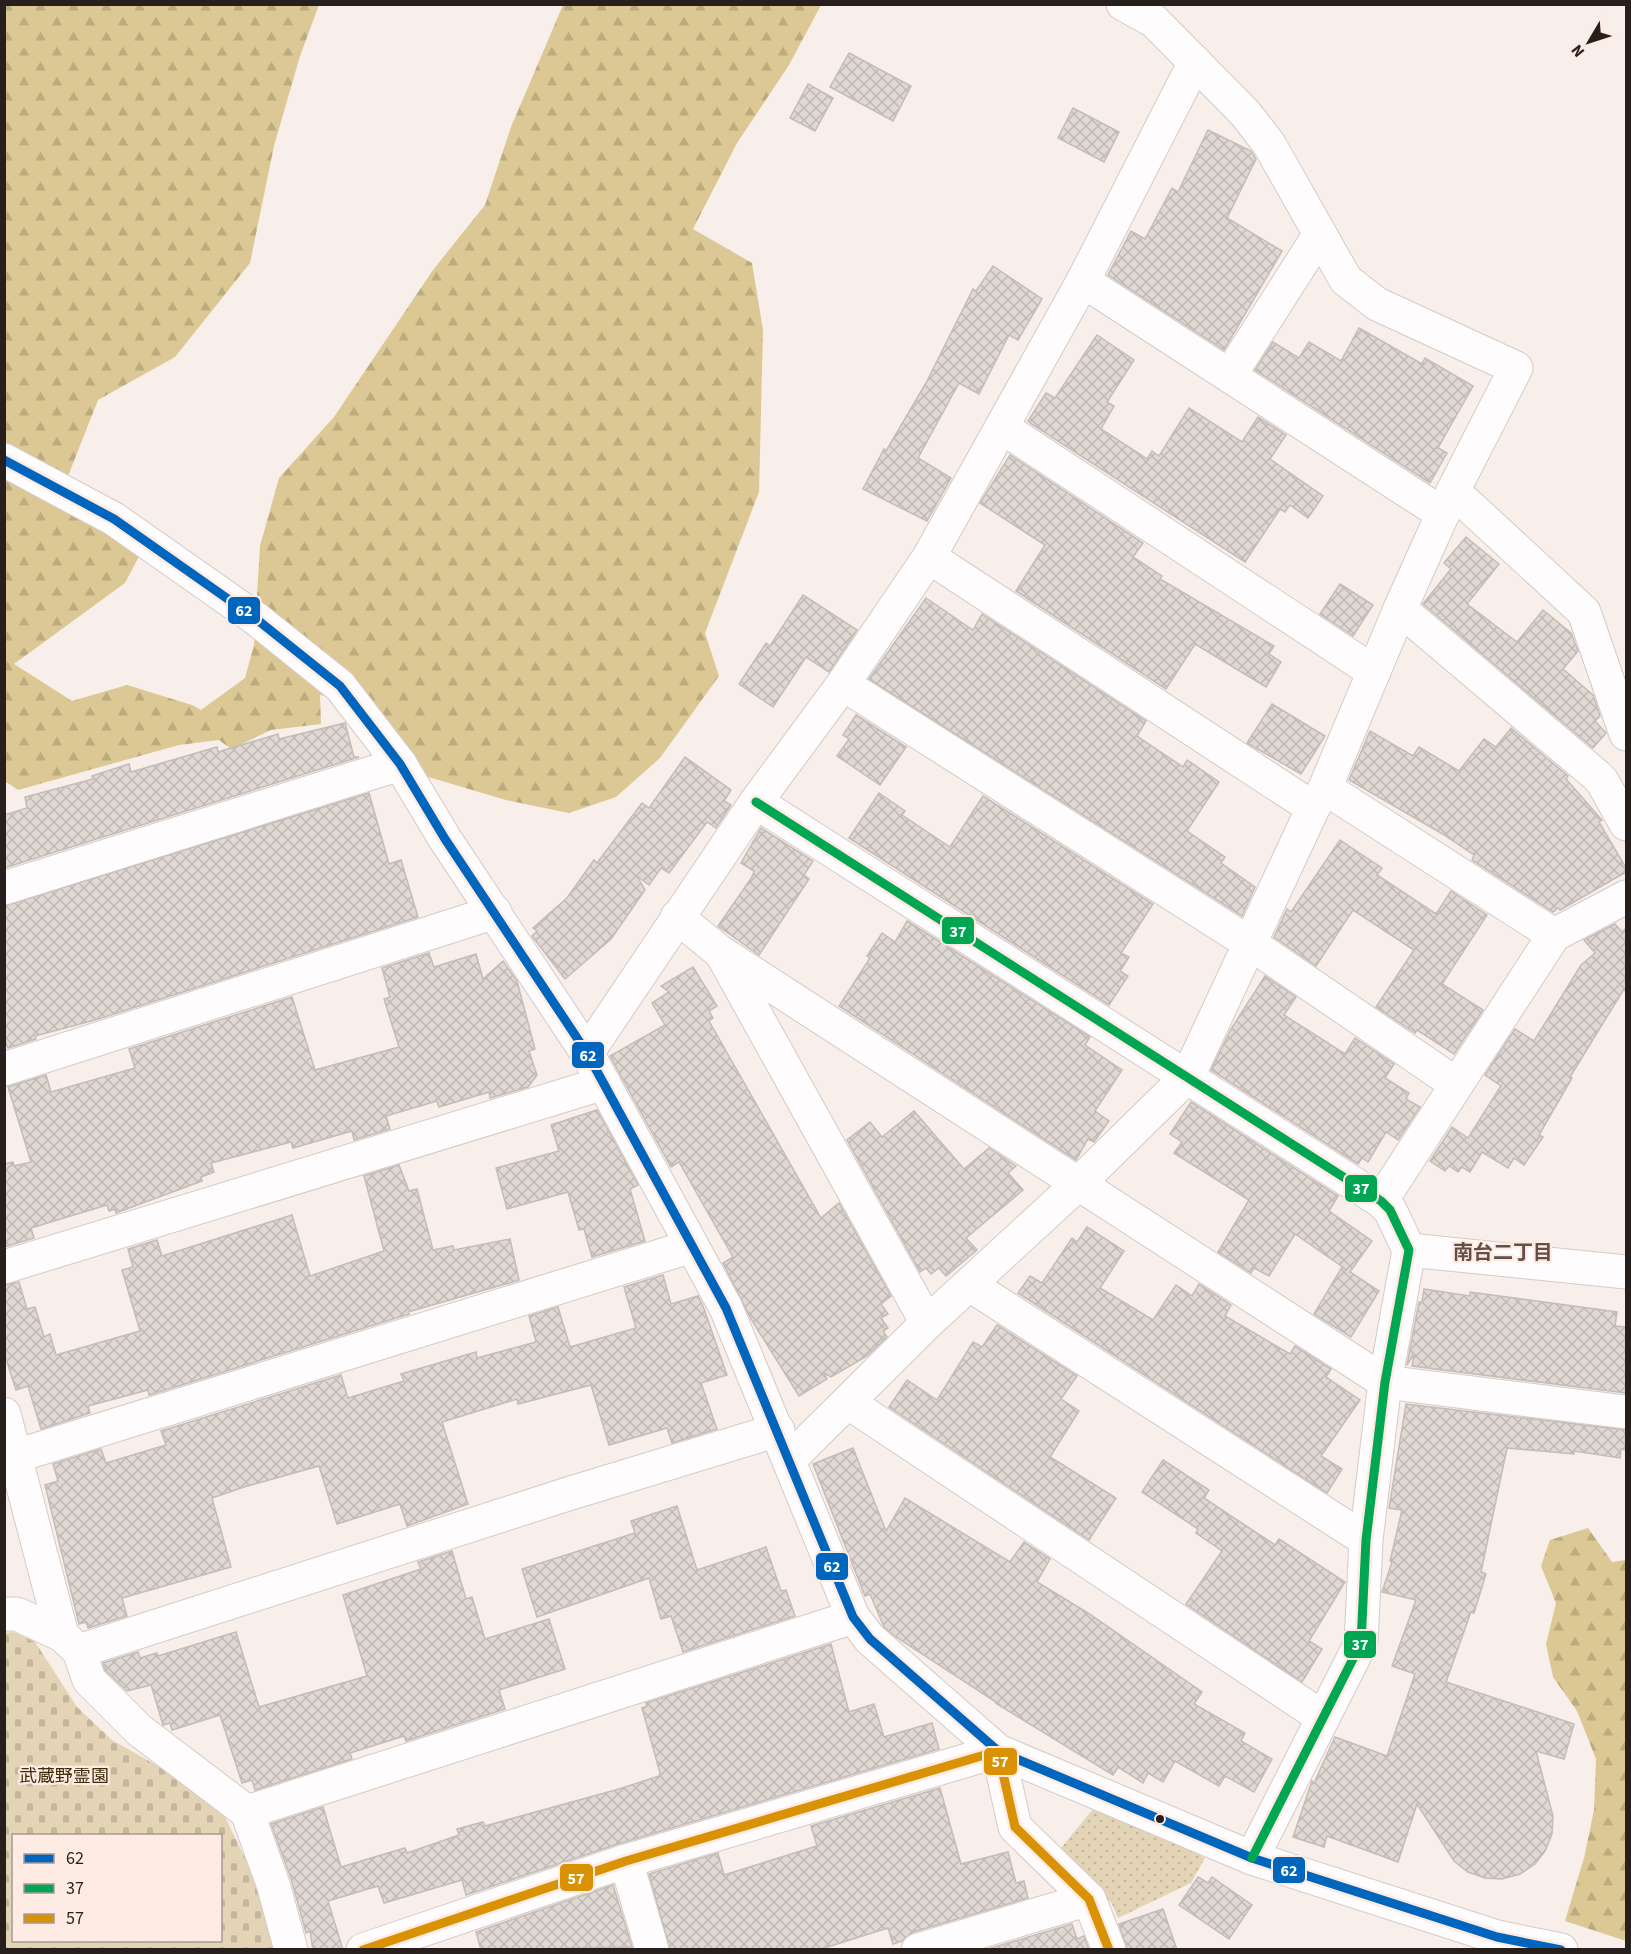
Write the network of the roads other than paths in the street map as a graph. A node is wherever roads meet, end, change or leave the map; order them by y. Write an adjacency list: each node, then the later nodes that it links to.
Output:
1 (1124, 4): 2 (street)
2 (1195, 62): 3 (street); 4 (street)
3 (1320, 234): 5 (street); 8 (street)
4 (1083, 281): 5 (street); 6 (street)
5 (1230, 375): 8 (street)
6 (1003, 428): 9 (street); 11 (street)
7 (4, 460): 15 (street)
8 (1448, 503): 10 (street); 13 (street)
9 (929, 557): 12 (street); 17 (street)
10 (1400, 609): 11 (street); 16 (street)
11 (1374, 672): 17 (street)
12 (843, 684): 18 (street); 25 (street)
13 (1626, 734)
14 (1626, 749): 16 (street)
15 (400, 764): 20 (street); 22 (street)
16 (1596, 775): 19 (street)
17 (1319, 798): 24 (street); 25 (street)
18 (756, 802): 23 (street); 29 (street)
19 (1626, 824)
20 (4, 888)
21 (1626, 897): 24 (street)
22 (495, 912): 27 (street); 28 (street)
23 (677, 917): 26 (street); 27 (street)
24 (1554, 934): 31 (street)
25 (1251, 944): 29 (street); 31 (street)
26 (720, 952): 32 (street); 39 (street)
27 (587, 1053): 30 (street)
28 (4, 1069)
29 (1188, 1076): 32 (street); 33 (street)
30 (604, 1083): 34 (street); 36 (street)
31 (1456, 1084): 33 (street)
32 (1078, 1184): 38 (street); 40 (street)
33 (1381, 1201): 35 (street)
34 (692, 1246): 44 (street); 45 (street)
35 (1409, 1250): 37 (street); 40 (street)
36 (4, 1267)
37 (1626, 1272)
38 (970, 1285): 39 (street); 46 (street)
39 (927, 1323): 41 (street)
40 (1385, 1382): 42 (street); 46 (street)
41 (849, 1403): 44 (street); 50 (street)
42 (1626, 1412)
43 (4, 1414): 45 (street)
44 (784, 1445): 48 (street); 49 (street)
45 (10, 1456): 49 (street)
46 (1366, 1540): 50 (street)
47 (4, 1614): 49 (street)
48 (853, 1617): 51 (street); 52 (street)
49 (71, 1643): 52 (street)
50 (1322, 1717): 53 (street)
51 (998, 1751): 53 (street); 54 (street); 55 (street)
52 (247, 1812): 56 (street)
53 (1252, 1858): 61 (street)
54 (626, 1861): 57 (street); 58 (street)
55 (1089, 1899): 59 (street); 60 (street)
56 (291, 1950)
57 (363, 1950)
58 (652, 1950)
59 (918, 1950)
60 (1109, 1950)
61 (1561, 1950)

